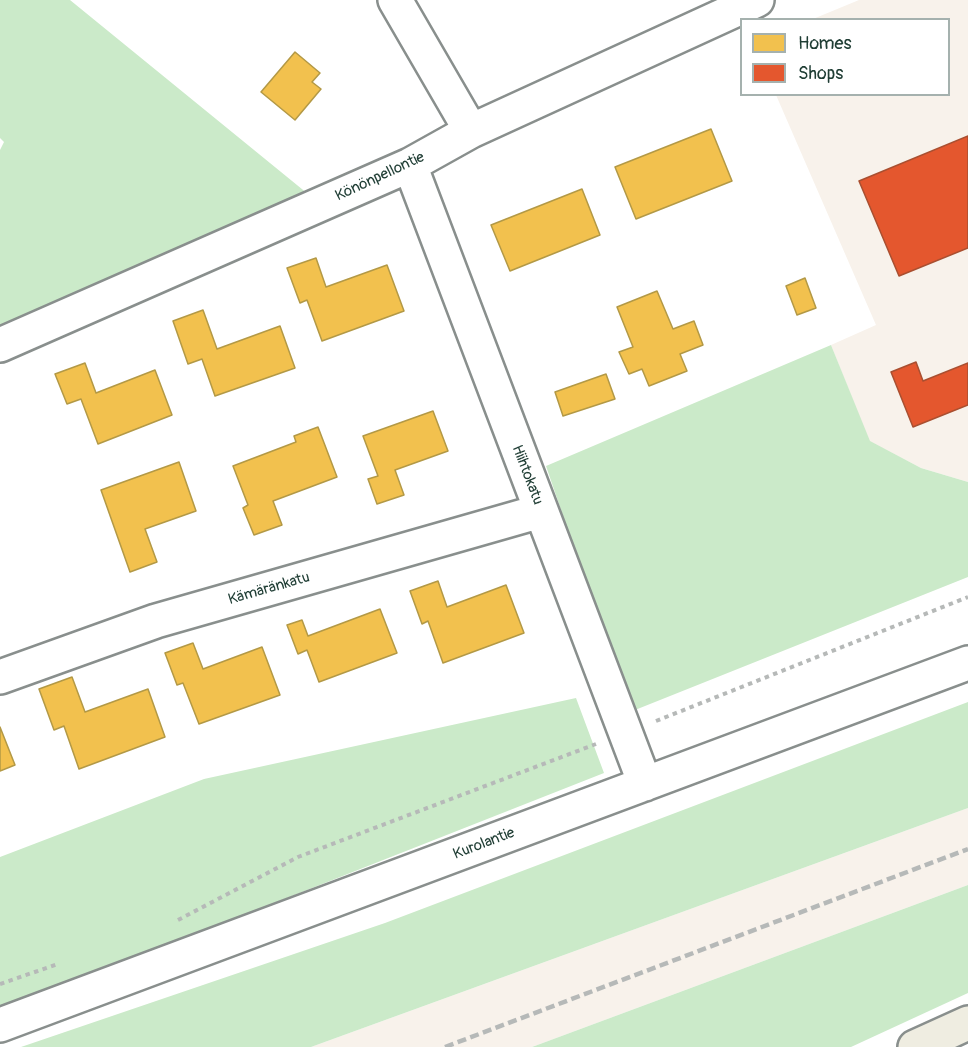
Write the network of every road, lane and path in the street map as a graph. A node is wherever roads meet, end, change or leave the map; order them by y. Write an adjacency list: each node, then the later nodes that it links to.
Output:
1 (395, 0): 3 (street)
2 (757, 0): 3 (street, Könönpellontie)
3 (471, 131): 4 (street, Könönpellontie)
4 (410, 165): 5 (street, Könönpellontie); 6 (street, Hiihtokatu)
5 (0, 345)
6 (541, 511): 9 (street, Kämäränkatu); 10 (street, Hiihtokatu)
7 (968, 597): 10 (path)
8 (968, 663): 11 (street, Kurolantie)
9 (0, 677)
10 (626, 733): 11 (street, Hiihtokatu); 12 (path)
11 (645, 784): 16 (street, Kurolantie)
12 (174, 922)
13 (65, 962): 14 (path)
14 (0, 984)
15 (968, 1023): 17 (highway)
16 (0, 1025)
17 (915, 1047)

